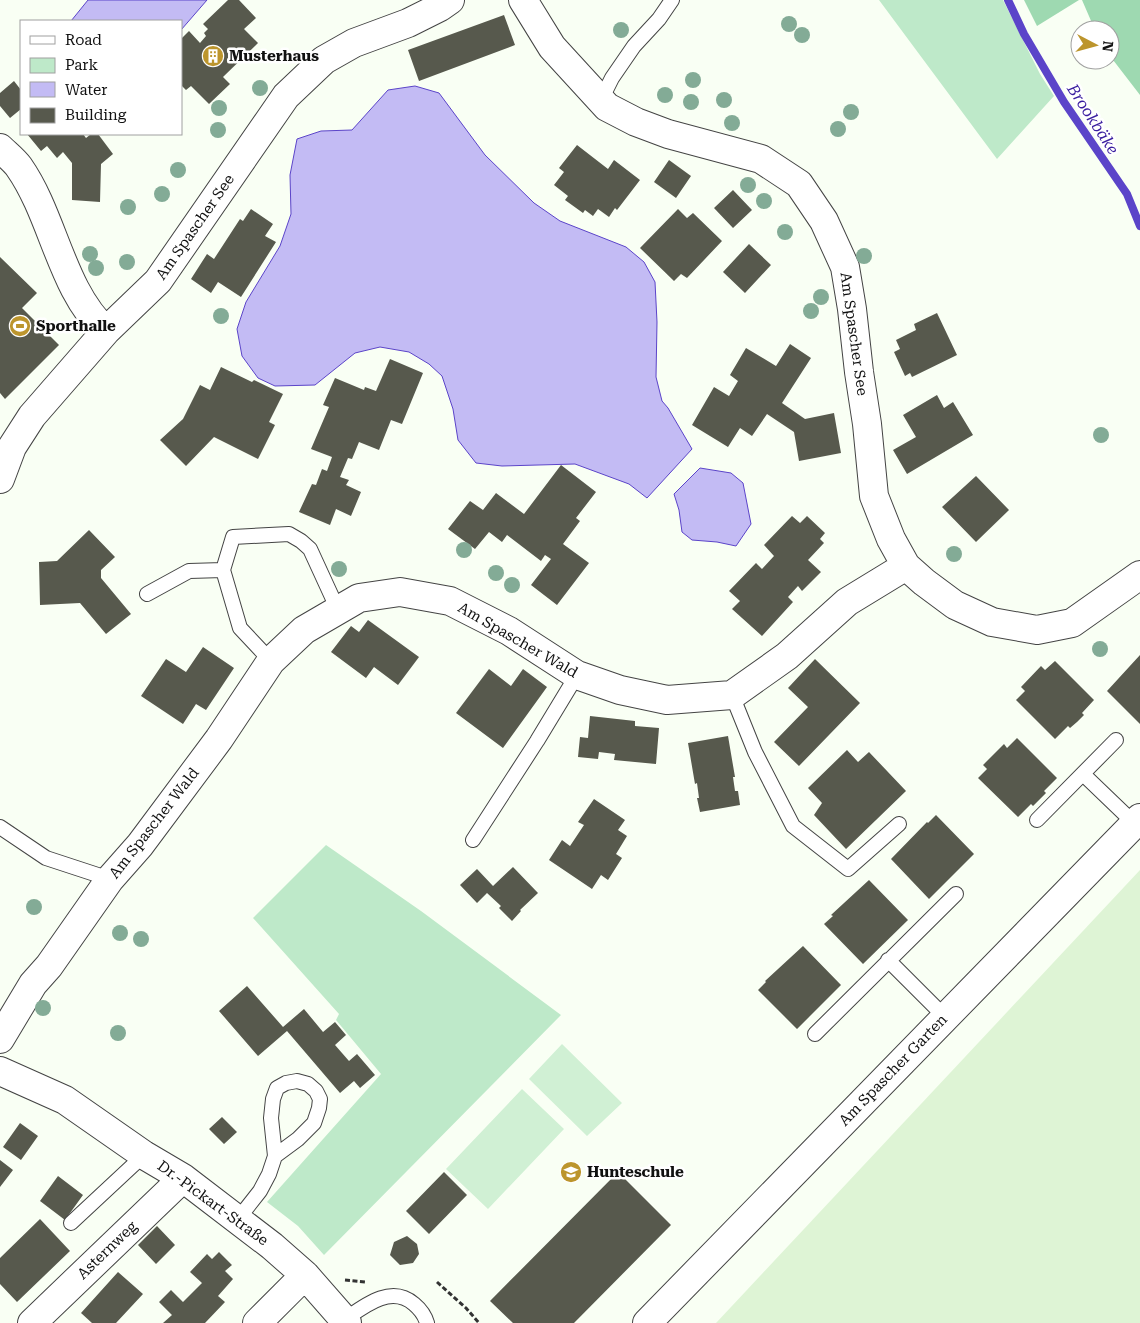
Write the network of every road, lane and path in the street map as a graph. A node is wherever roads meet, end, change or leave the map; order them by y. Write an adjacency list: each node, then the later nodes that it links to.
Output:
1 (450, 0): 6 (street, Am Spascher See)
2 (523, 0): 4 (street, Am Spascher See)
3 (672, 0): 4 (lane)
4 (601, 100): 8 (street, Am Spascher See)
5 (0, 148): 6 (street)
6 (106, 331): 7 (street, Am Spascher See)
7 (0, 478)
8 (906, 566): 10 (street, Am Spascher See); 15 (street)
9 (223, 570): 11 (lane); 12 (lane); 13 (lane)
10 (1140, 575)
11 (148, 594)
12 (338, 610): 13 (street, Am Spascher Wald); 14 (street, Am Spascher Wald)
13 (271, 661): 23 (street, Am Spascher Wald)
14 (577, 675): 15 (street, Am Spascher Wald); 22 (lane)
15 (732, 695): 20 (lane)
16 (1116, 740): 17 (lane)
17 (1083, 774): 18 (lane); 19 (lane)
18 (1037, 820)
19 (1137, 821): 26 (street, Am Spascher Garten)
20 (899, 824)
21 (0, 827): 23 (lane)
22 (472, 840)
23 (110, 879): 28 (street, Am Spascher Wald)
24 (956, 894): 25 (lane)
25 (888, 960): 26 (lane); 27 (lane)
26 (945, 1017): 42 (street, Am Spascher Garten)
27 (815, 1034)
28 (0, 1039)
29 (0, 1071): 30 (street, Dr.-Pickart-Straße)
30 (144, 1154): 32 (street, Dr.-Pickart-Straße); 34 (lane)
31 (275, 1156): 31 (lane); 33 (lane)
32 (183, 1178): 33 (street, Dr.-Pickart-Straße); 38 (street, Asternweg)
33 (238, 1219): 35 (street, Dr.-Pickart-Straße)
34 (71, 1223)
35 (305, 1275): 37 (street, Dr.-Pickart-Straße); 39 (street)
36 (437, 1282): 41 (path)
37 (346, 1321): 40 (lane)
38 (32, 1323)
39 (257, 1323)
40 (427, 1323)
41 (479, 1323)
42 (647, 1323)

